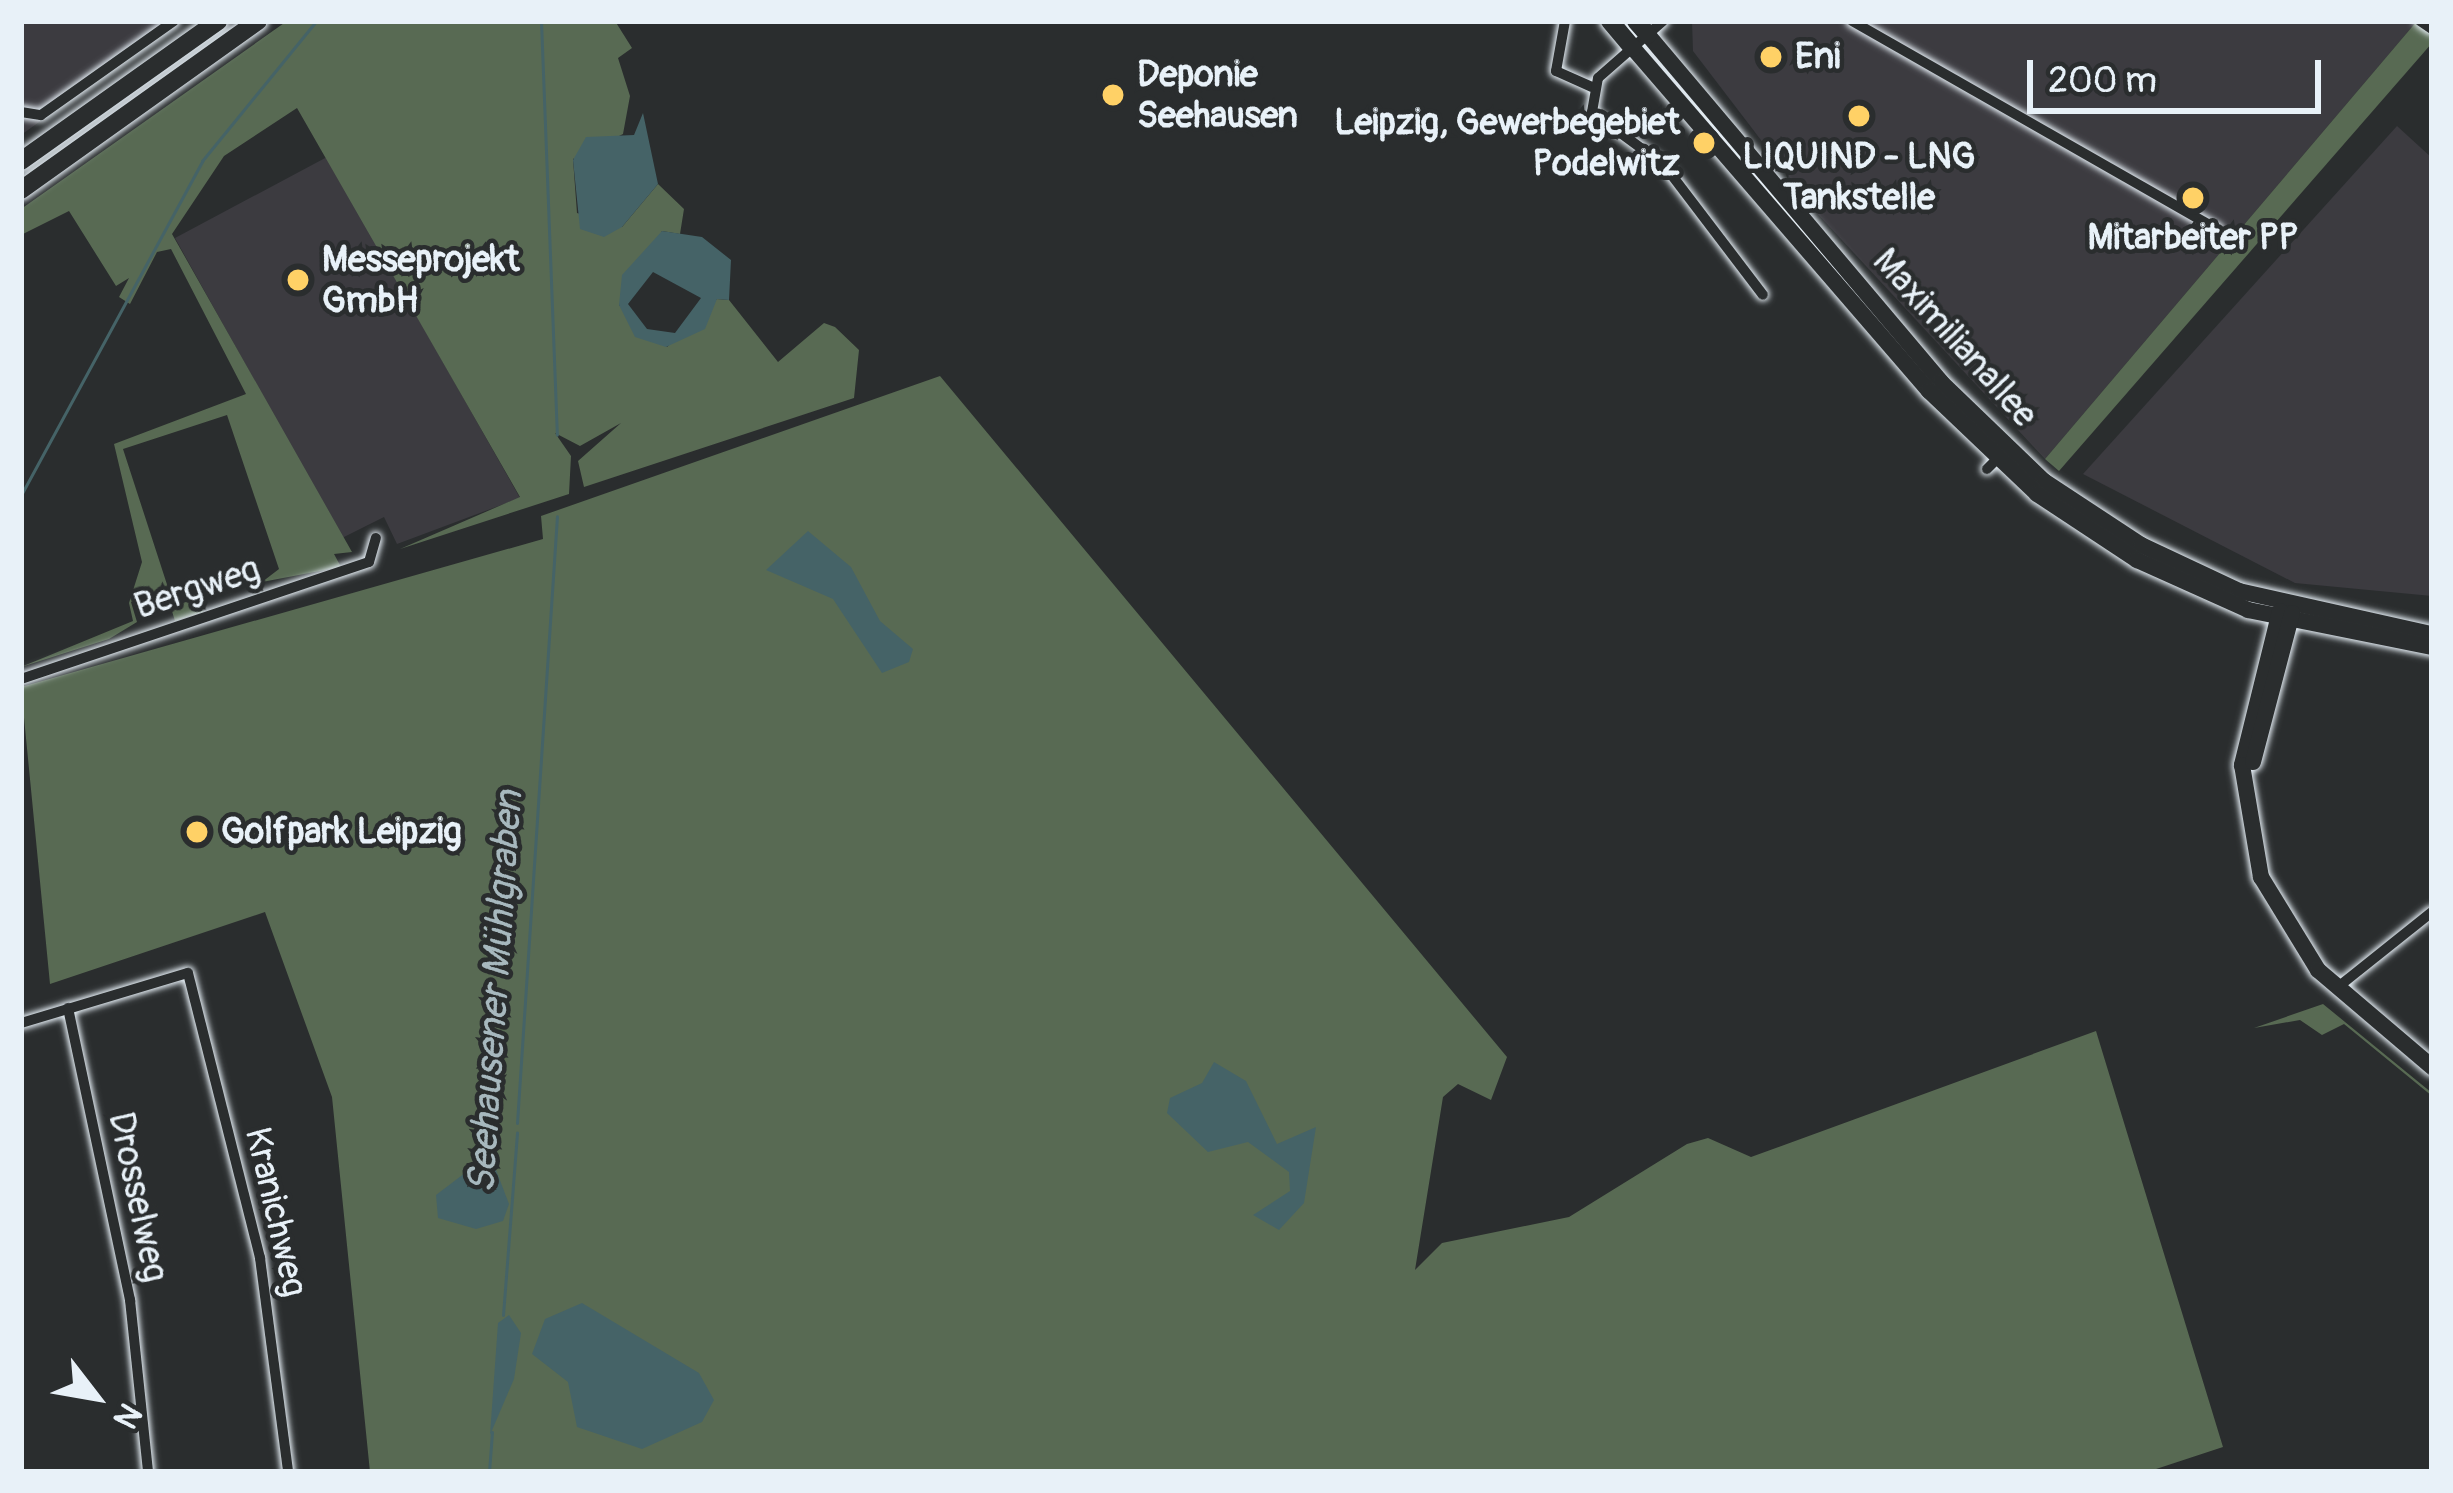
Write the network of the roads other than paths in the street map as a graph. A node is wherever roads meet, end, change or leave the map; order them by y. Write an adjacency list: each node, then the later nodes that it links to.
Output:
1 (174, 21): 11 (street)
2 (218, 21): 12 (highway)
3 (259, 21): 13 (highway)
4 (1565, 21): 10 (street)
5 (1610, 21): 9 (highway, Maximilianallee)
6 (1852, 21): 14 (street)
7 (2420, 21): 8 (street)
8 (2432, 29)
9 (1645, 31): 10 (street); 17 (main road, Maximilianallee); 17 (main road, Maximilianallee)
10 (1592, 87): 15 (street)
11 (21, 112)
12 (21, 161)
13 (21, 190)
14 (2218, 230)
15 (1762, 295)
16 (376, 538): 20 (street, Bergweg)
17 (2286, 614): 18 (main road); 19 (main road, Maximilianallee); 22 (main road)
18 (2432, 634)
19 (2432, 647)
20 (21, 679)
21 (2432, 911): 22 (street)
22 (2338, 988): 25 (main road)
23 (68, 1008): 24 (street); 26 (street, Drosselweg); 27 (street, Kranichweg)
24 (21, 1023)
25 (2432, 1067)
26 (148, 1472)
27 (288, 1472)

